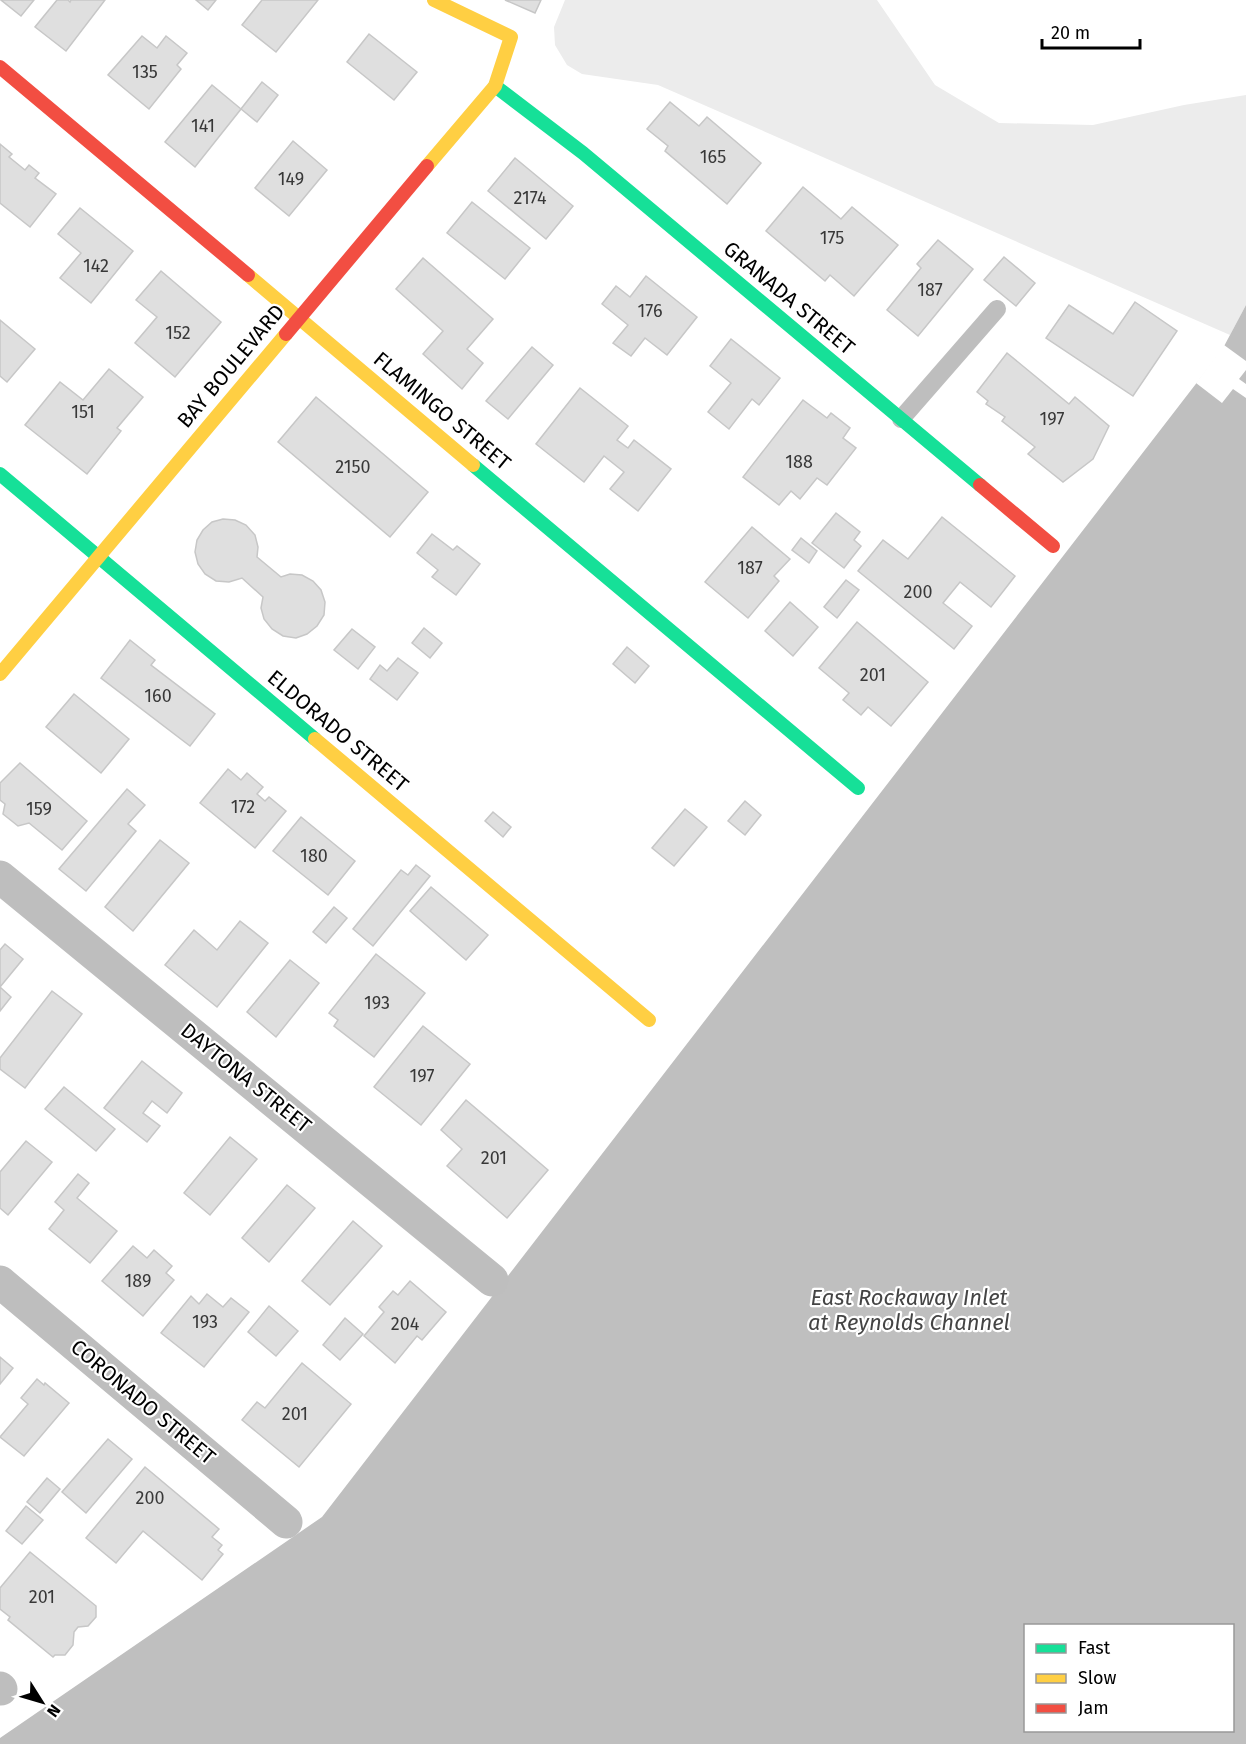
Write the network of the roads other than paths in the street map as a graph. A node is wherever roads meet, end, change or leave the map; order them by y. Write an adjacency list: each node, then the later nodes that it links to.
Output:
1 (434, 0): 3 (street)
2 (0, 67): 5 (street, FLAMINGO STREET)
3 (495, 86): 5 (street, BAY BOULEVARD); 6 (street, GRANADA STREET)
4 (997, 309): 6 (lane)
5 (299, 318): 9 (street, BAY BOULEVARD); 11 (street, FLAMINGO STREET)
6 (902, 419): 8 (street, GRANADA STREET)
7 (0, 474): 9 (street, ELDORADO STREET)
8 (1053, 546)
9 (98, 556): 10 (street, BAY BOULEVARD); 13 (street, ELDORADO STREET)
10 (0, 674)
11 (858, 788)
12 (0, 877): 14 (street, DAYTONA STREET)
13 (649, 1020)
14 (492, 1280)
15 (0, 1282): 16 (street, CORONADO STREET)
16 (286, 1522)

